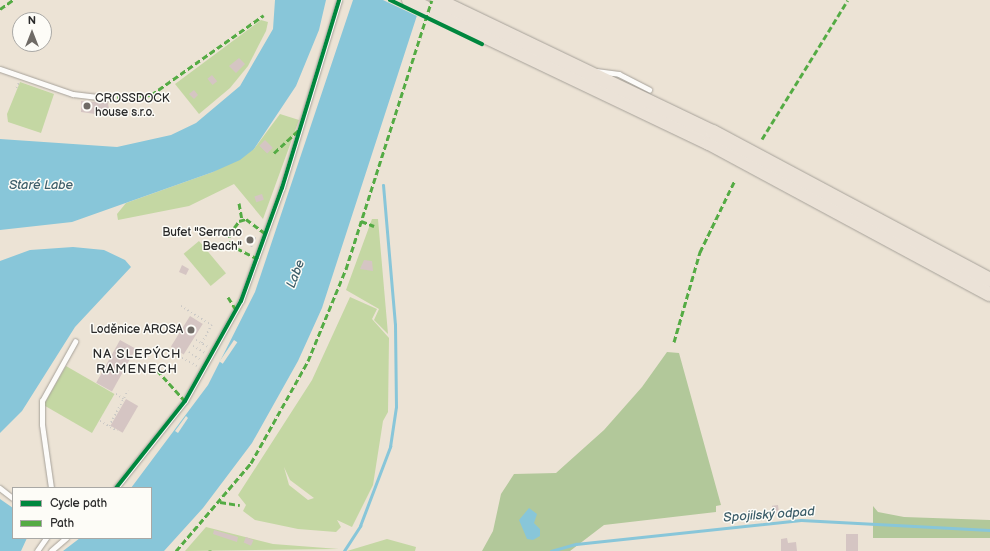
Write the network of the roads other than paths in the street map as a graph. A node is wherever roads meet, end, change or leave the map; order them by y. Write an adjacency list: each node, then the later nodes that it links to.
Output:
1 (339, 0): 13 (lane)
2 (409, 0): 4 (main road)
3 (437, 0): 4 (main road)
4 (476, 25): 6 (main road); 10 (main road)
5 (0, 69): 8 (lane)
6 (588, 72): 7 (lane); 9 (main road)
7 (649, 89)
8 (108, 98)
9 (990, 280)
10 (990, 294)
11 (75, 342): 12 (lane)
12 (51, 487)
13 (117, 487)
14 (0, 488): 15 (lane)
15 (12, 497)
16 (45, 539): 18 (lane)
17 (65, 539): 19 (lane)
18 (36, 551)
19 (51, 551)

